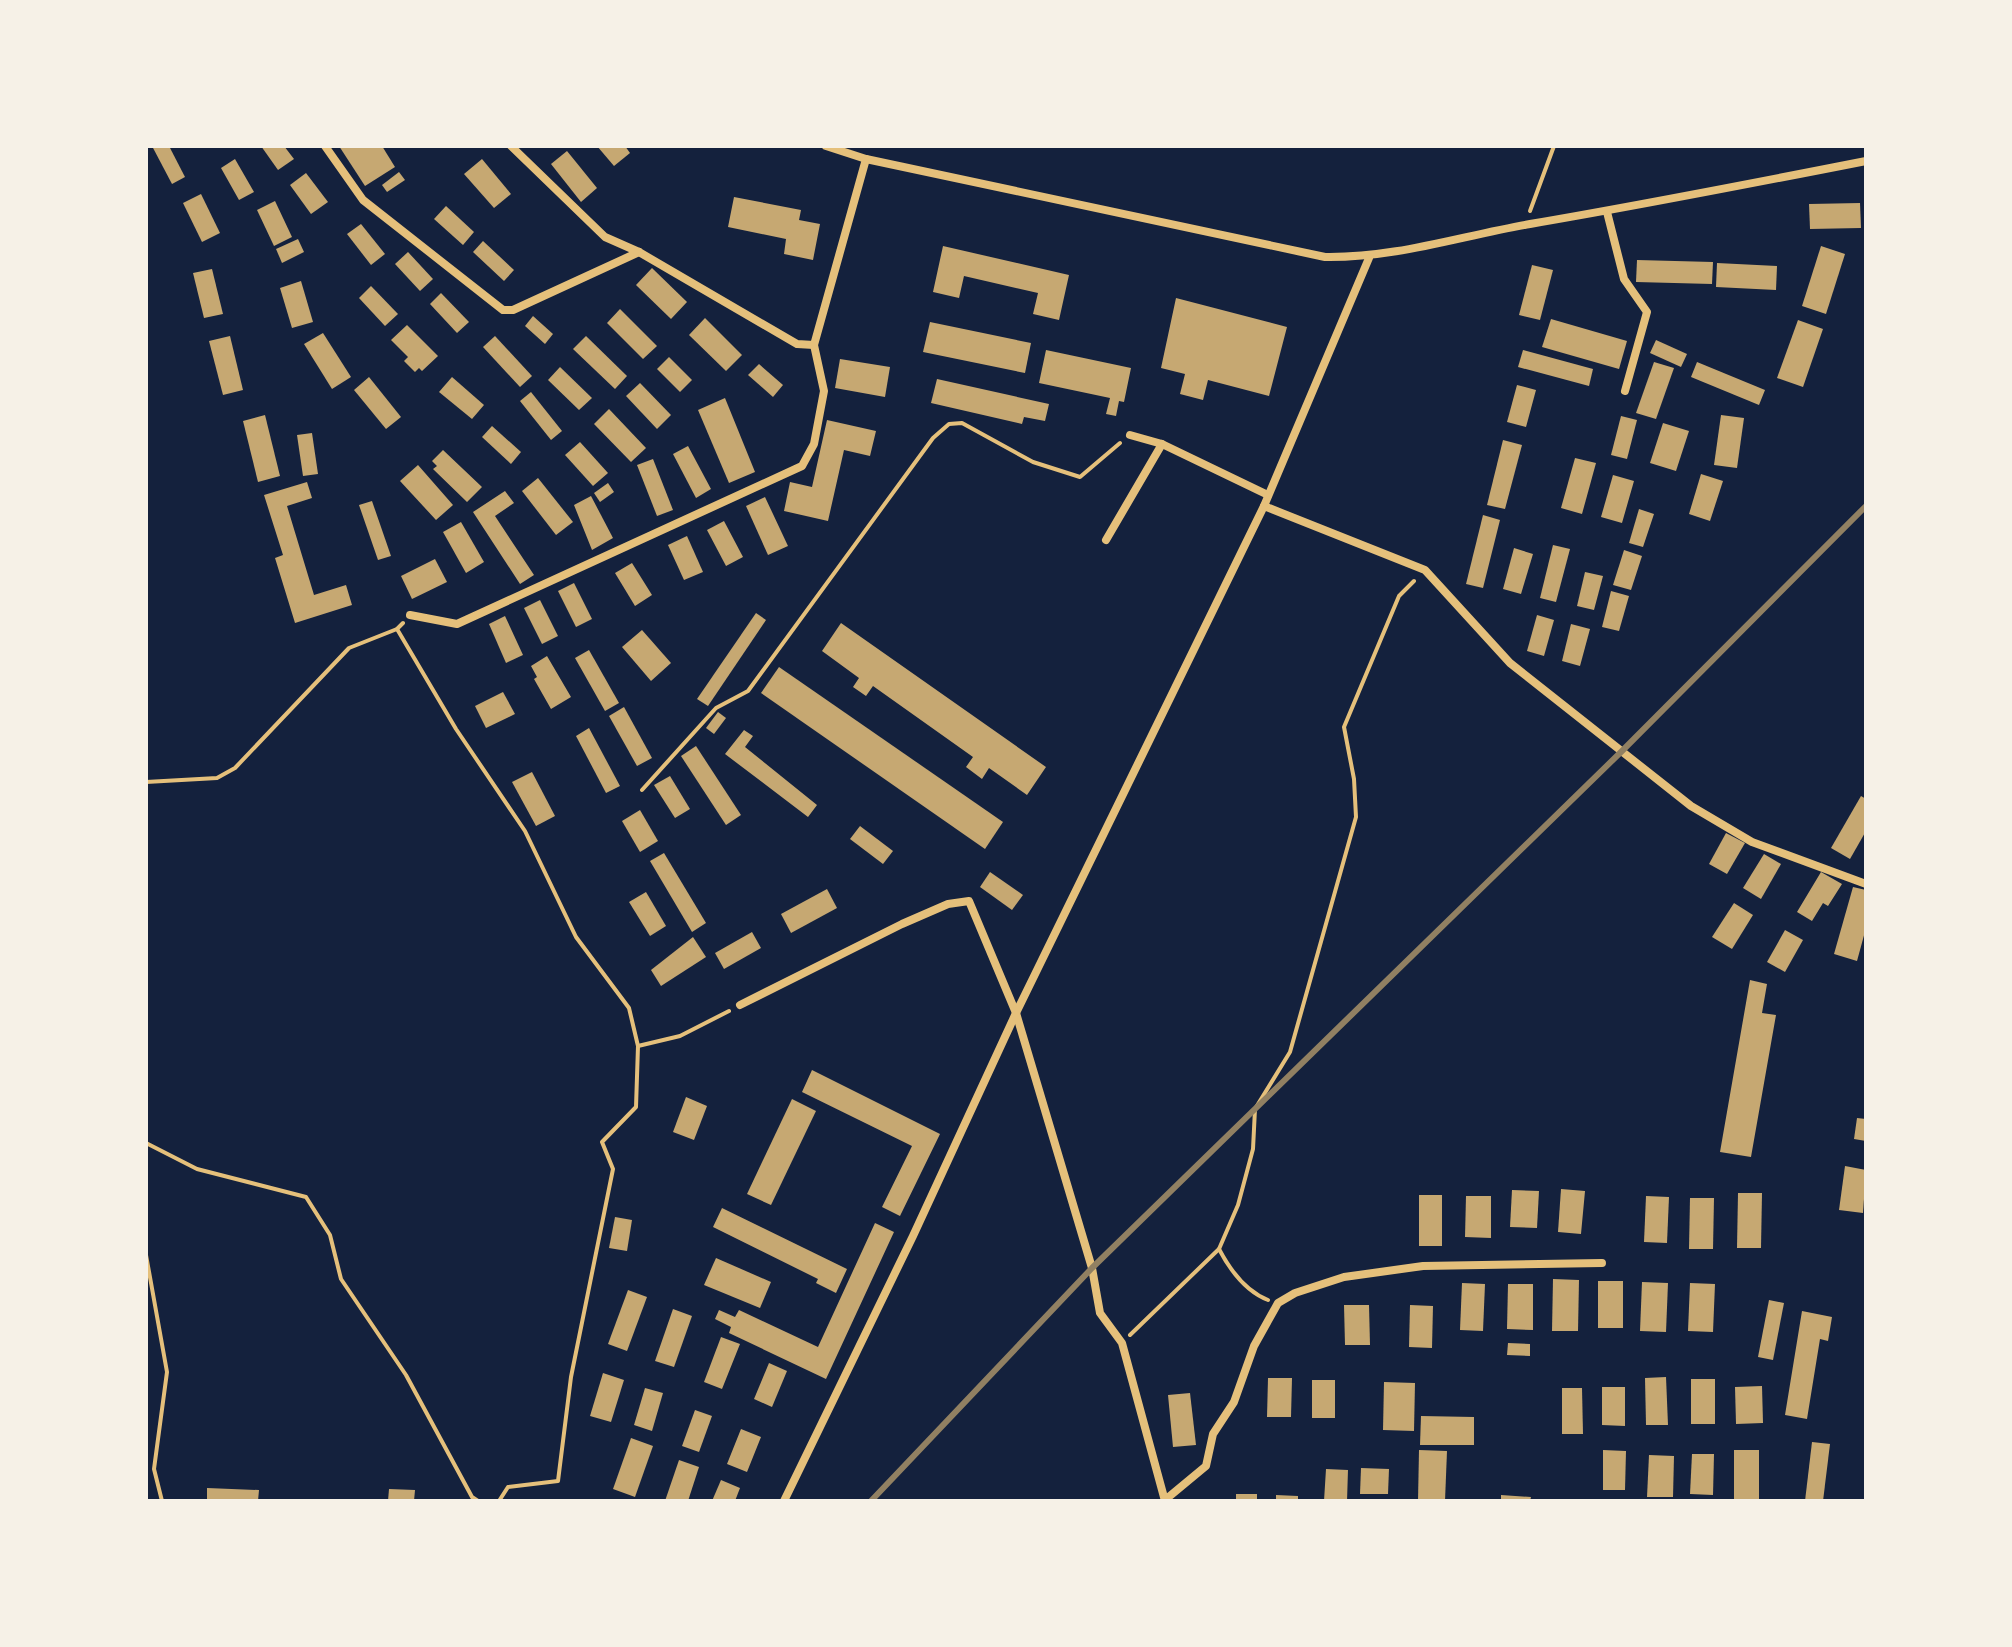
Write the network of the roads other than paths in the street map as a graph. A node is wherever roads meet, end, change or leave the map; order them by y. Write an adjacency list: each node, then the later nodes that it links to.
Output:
1 (325, 146): 7 (street)
2 (511, 146): 7 (street)
3 (826, 146): 4 (street)
4 (866, 159): 8 (street); 9 (street)
5 (1866, 161): 6 (street)
6 (1607, 212): 8 (street); 10 (street)
7 (639, 252): 9 (street)
8 (1369, 258): 13 (street)
9 (814, 345): 16 (street)
10 (1625, 391)
11 (1130, 435): 12 (street)
12 (1162, 444): 13 (street); 15 (street)
13 (1268, 495): 14 (street)
14 (1264, 506): 17 (street); 19 (street)
15 (1106, 540)
16 (410, 615)
17 (1866, 884)
18 (740, 1005): 19 (street)
19 (1016, 1013): 21 (street); 22 (street)
20 (1602, 1263): 22 (street)
21 (784, 1501)
22 (1165, 1501)

